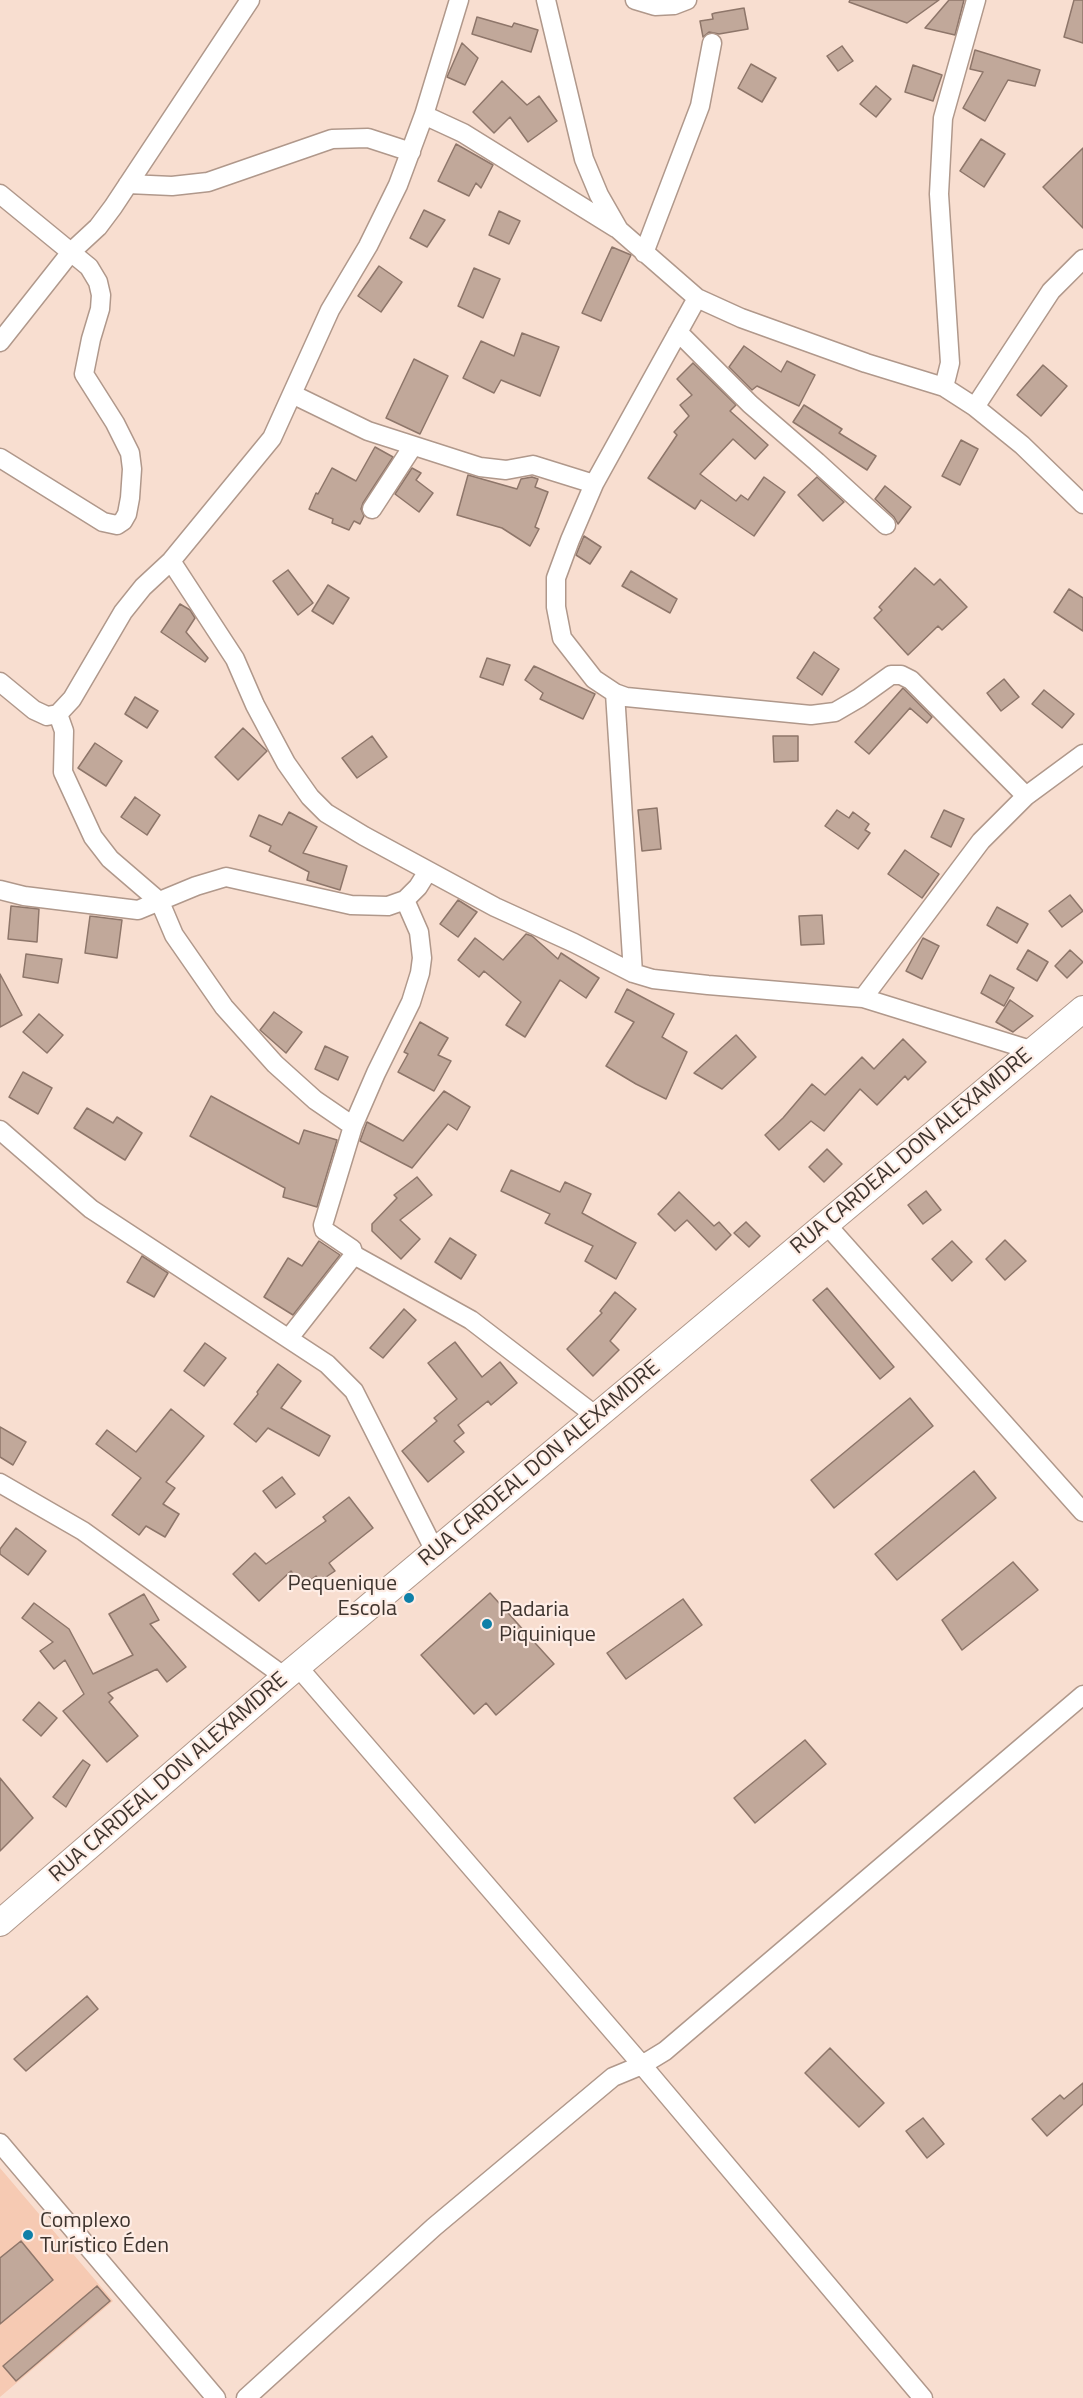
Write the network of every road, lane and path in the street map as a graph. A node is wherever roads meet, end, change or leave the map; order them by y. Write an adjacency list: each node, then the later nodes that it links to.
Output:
1 (250, 0): 10 (street)
2 (459, 0): 8 (street)
3 (546, 0): 12 (street)
4 (635, 0): 5 (street)
5 (687, 0)
6 (976, 0): 19 (street)
7 (712, 43): 14 (street)
8 (424, 115): 9 (street); 12 (street)
9 (411, 152): 10 (street); 20 (street)
10 (128, 184): 13 (street)
11 (0, 194): 13 (street)
12 (619, 230): 14 (street)
13 (71, 252): 18 (street); 23 (street)
14 (644, 253): 16 (street)
15 (1083, 259): 21 (street)
16 (697, 298): 17 (street); 19 (street)
17 (678, 332): 24 (street); 27 (street)
18 (0, 342)
19 (944, 387): 21 (street)
20 (292, 394): 22 (street); 28 (street)
21 (975, 407): 25 (street)
22 (413, 446): 24 (street); 26 (street)
23 (0, 458)
24 (594, 484): 30 (street)
25 (1083, 504)
26 (372, 509)
27 (885, 525)
28 (171, 561): 31 (street); 34 (street)
29 (0, 682): 31 (street)
30 (615, 693): 33 (street); 38 (street)
31 (58, 714): 37 (street)
32 (1083, 754): 33 (street)
33 (1026, 796): 39 (street)
34 (428, 871): 36 (street); 38 (street)
35 (0, 890): 37 (street)
36 (405, 900): 37 (street); 42 (street)
37 (160, 902): 42 (street)
38 (633, 973): 39 (street)
39 (863, 998): 41 (street)
40 (1083, 1009): 41 (main road, RUA CARDEAL DON ALEXAMDRE)
41 (1034, 1051): 44 (main road, RUA CARDEAL DON ALEXAMDRE)
42 (353, 1126): 45 (street)
43 (0, 1130): 46 (street)
44 (826, 1224): 47 (main road, RUA CARDEAL DON ALEXAMDRE); 49 (street)
45 (354, 1255): 46 (street); 47 (street)
46 (289, 1338): 50 (street)
47 (596, 1416): 50 (main road, RUA CARDEAL DON ALEXAMDRE)
48 (0, 1483): 51 (street)
49 (1083, 1512)
50 (435, 1551): 51 (main road, RUA CARDEAL DON ALEXAMDRE)
51 (292, 1672): 53 (main road, RUA CARDEAL DON ALEXAMDRE); 54 (street)
52 (1083, 1695): 54 (street)
53 (0, 1923)
54 (642, 2065): 57 (street); 58 (street)
55 (0, 2143): 56 (street)
56 (216, 2398)
57 (246, 2398)
58 (923, 2398)

